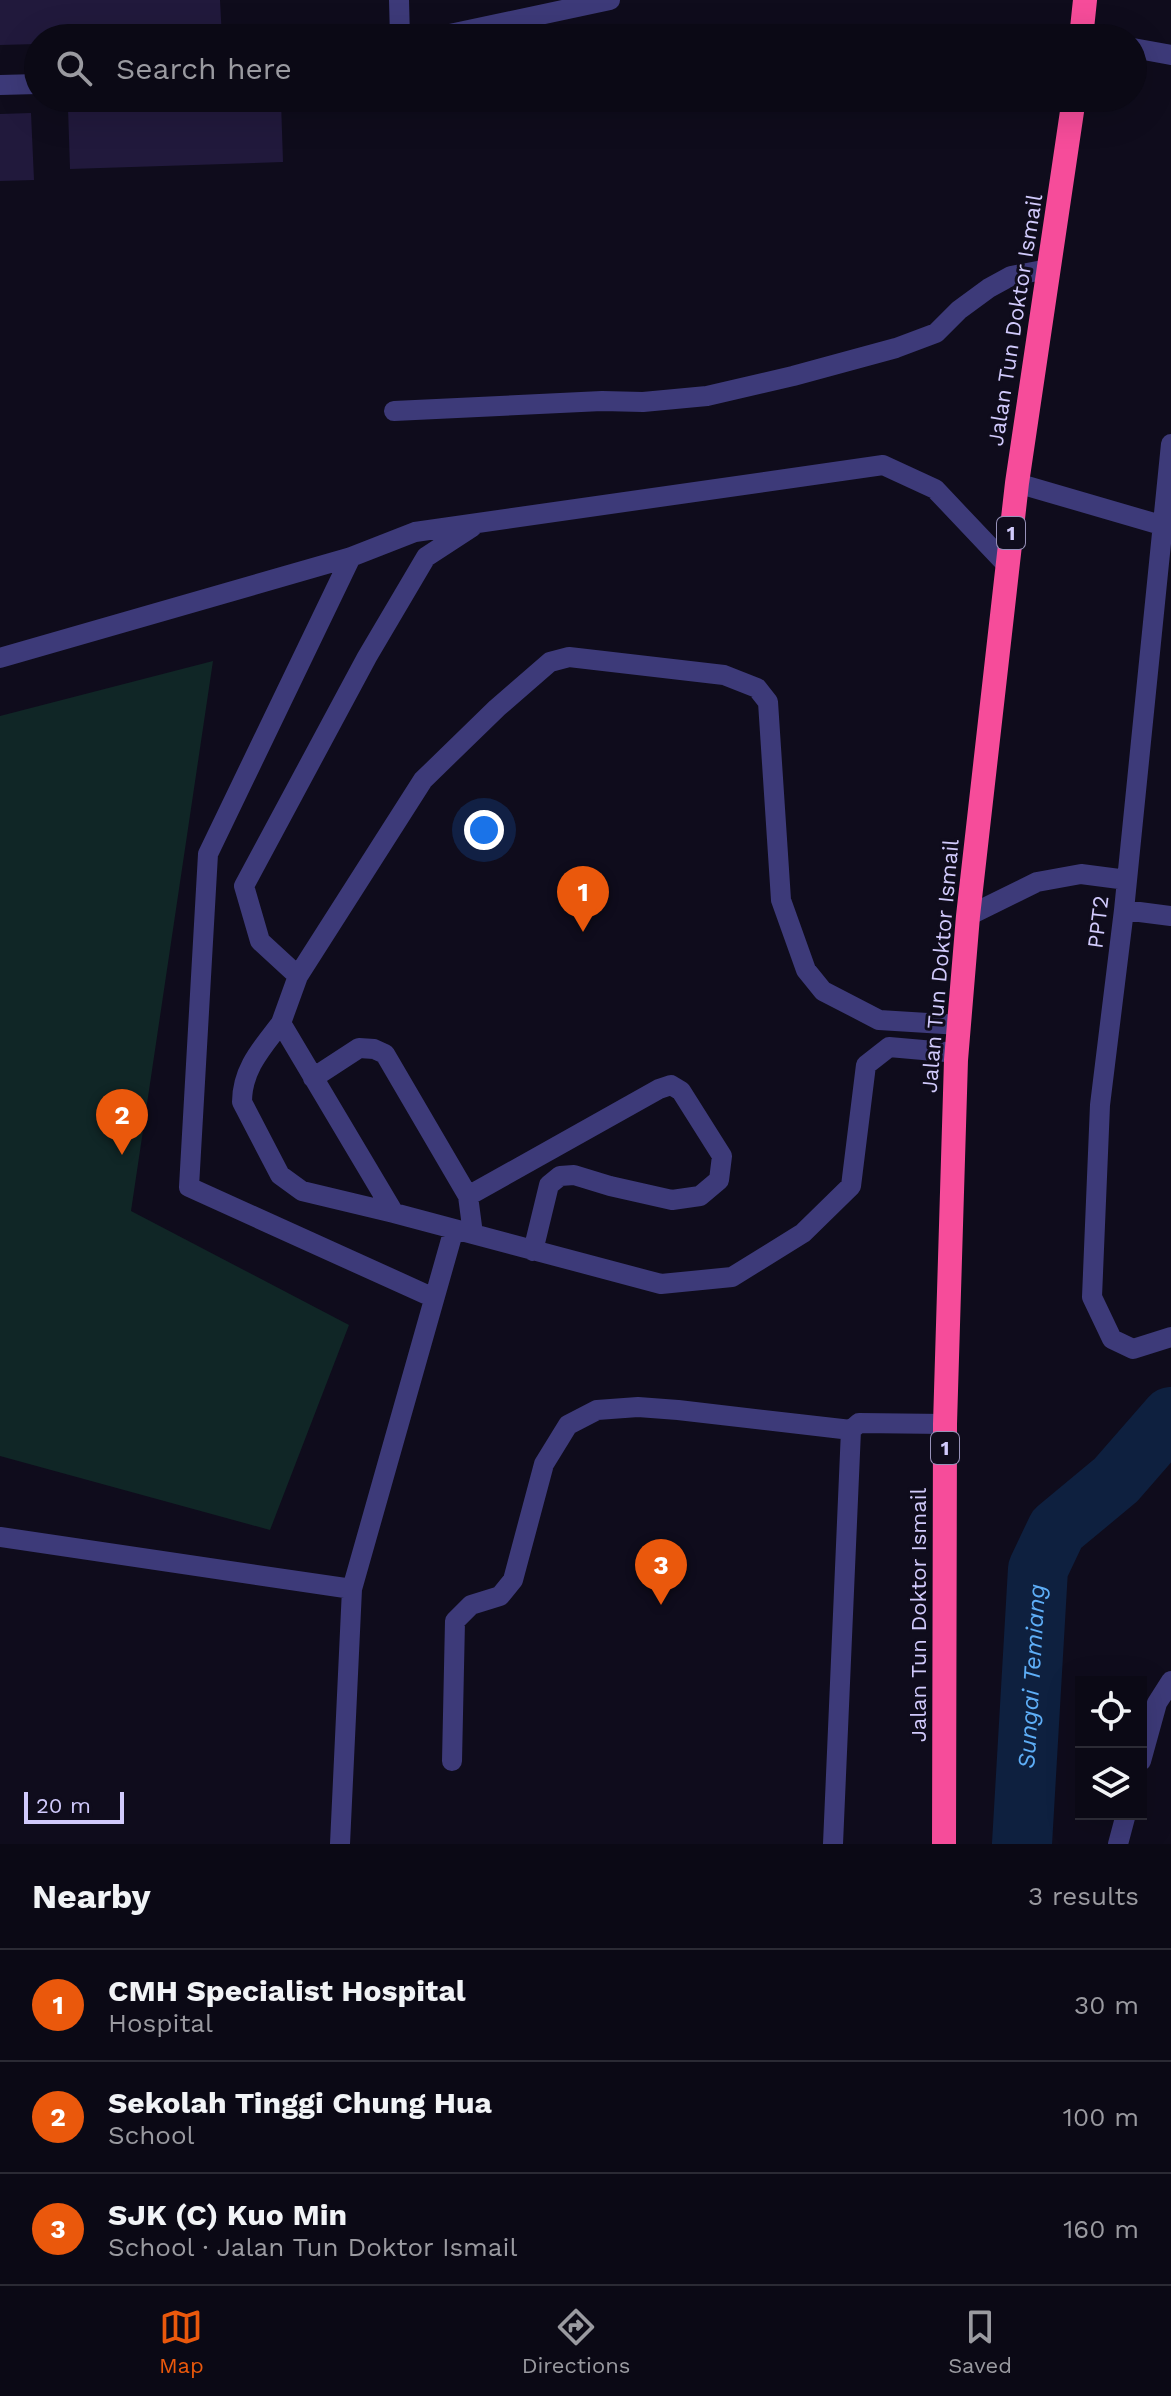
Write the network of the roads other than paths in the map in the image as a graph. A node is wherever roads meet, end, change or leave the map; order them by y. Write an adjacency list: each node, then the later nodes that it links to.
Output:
1 (399, 0): 4 (street)
2 (610, 0): 5 (street)
3 (1085, 0): 6 (highway)
4 (400, 24)
5 (497, 24)
6 (1084, 24)
7 (1147, 51): 8 (street)
8 (1171, 55)
9 (24, 84): 10 (street)
10 (0, 85)
11 (1072, 112): 12 (highway, Jalan Tun Doktor Ismail / 1)
12 (1048, 269): 13 (street); 15 (highway, Jalan Tun Doktor Ismail / 1)
13 (394, 411)
14 (1171, 444): 17 (street, PPT2)
15 (1017, 483): 17 (street); 19 (highway, Jalan Tun Doktor Ismail / 1)
16 (477, 523): 18 (street); 19 (street); 25 (street)
17 (1166, 527): 21 (street, PPT2)
18 (351, 557): 20 (street); 34 (street)
19 (1007, 565): 23 (highway, Jalan Tun Doktor Ismail / 1)
20 (0, 658)
21 (1127, 880): 22 (street, PPT2); 23 (street)
22 (1124, 910): 24 (street); 35 (street, PPT2)
23 (968, 916): 27 (highway, Jalan Tun Doktor Ismail / 1)
24 (1171, 916)
25 (298, 976): 26 (street); 27 (street)
26 (281, 1023): 29 (street); 31 (street)
27 (960, 1025): 28 (highway, Jalan Tun Doktor Ismail / 1)
28 (957, 1053): 33 (street); 36 (highway, Jalan Tun Doktor Ismail / 1)
29 (313, 1078): 30 (street); 31 (street)
30 (468, 1196): 32 (street); 33 (street)
31 (394, 1213): 32 (street)
32 (463, 1232): 33 (street); 34 (street)
33 (533, 1251)
34 (434, 1298): 39 (street)
35 (1171, 1337)
36 (945, 1424): 37 (street); 47 (highway, Jalan Tun Doktor Ismail / 1)
37 (851, 1430): 43 (street); 46 (street)
38 (0, 1537): 39 (street)
39 (352, 1589): 45 (street)
40 (1171, 1681): 41 (street)
41 (1164, 1700): 42 (street)
42 (1146, 1748)
43 (452, 1761)
44 (1124, 1820): 48 (street)
45 (340, 1844)
46 (833, 1844)
47 (944, 1844)
48 (1118, 1844)

